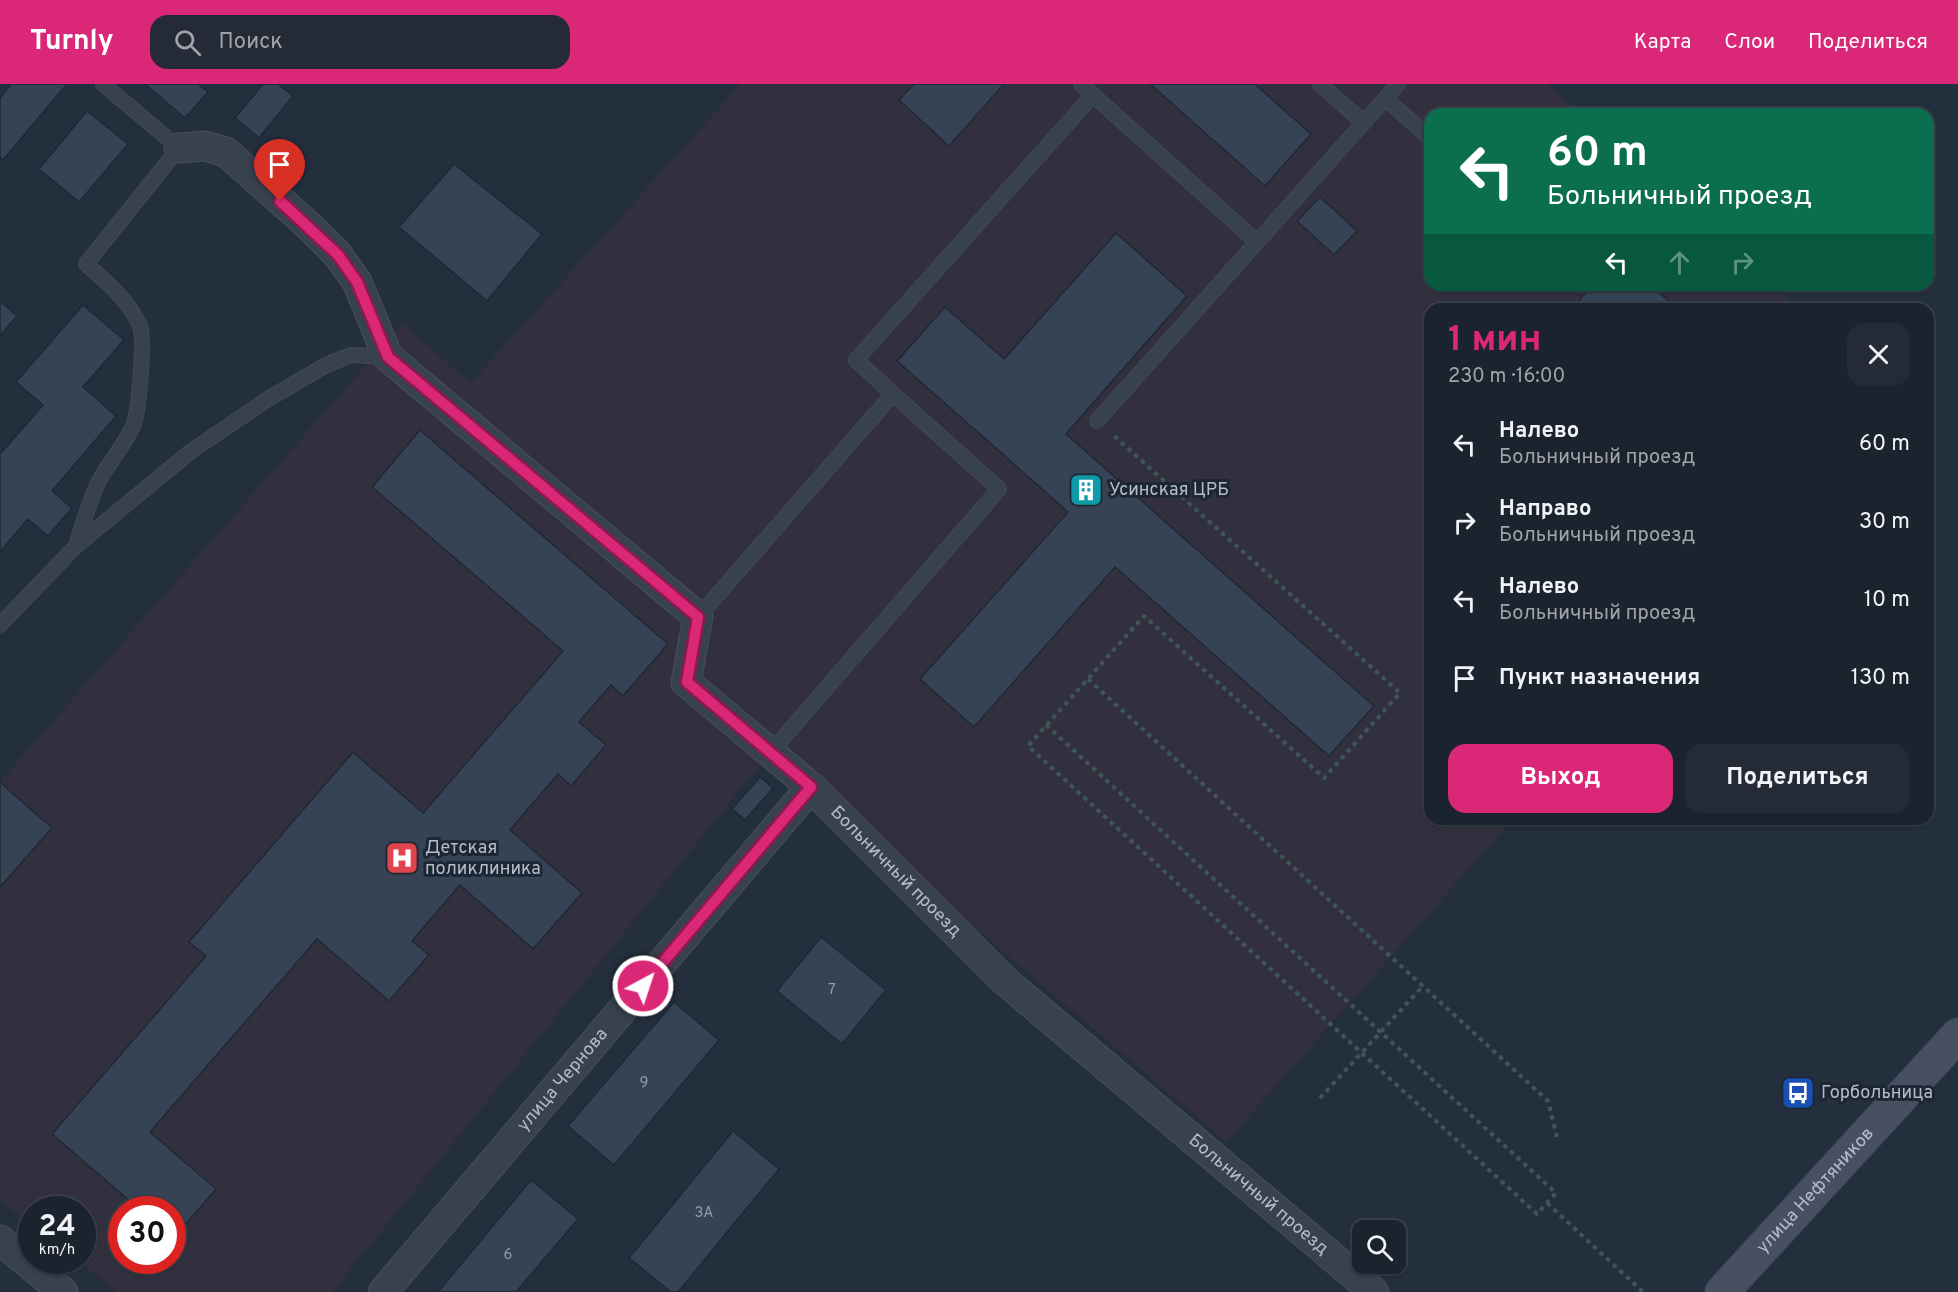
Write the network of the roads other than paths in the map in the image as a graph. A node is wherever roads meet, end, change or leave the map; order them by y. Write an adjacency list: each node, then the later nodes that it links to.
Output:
1 (103, 84): 9 (lane)
2 (1081, 84): 5 (lane)
3 (1320, 84): 7 (lane)
4 (1398, 84): 6 (lane)
5 (1093, 95): 10 (lane); 12 (lane)
6 (1386, 99): 7 (lane); 8 (lane)
7 (1364, 123): 10 (lane)
8 (1424, 133)
9 (179, 148): 11 (street); 14 (lane)
10 (1257, 242): 13 (lane)
11 (388, 357): 14 (lane); 15 (street)
12 (893, 394): 15 (lane); 17 (lane)
13 (1097, 421)
14 (76, 546): 16 (lane)
15 (698, 617): 17 (street, Больничный проезд)
16 (0, 625)
17 (770, 753): 18 (street, Больничный проезд)
18 (811, 787): 22 (street, улица Чернова); 23 (street, Больничный проезд)
19 (1958, 1035): 24 (main road, улица Нефтяников)
20 (0, 1240): 21 (street)
21 (63, 1292)
22 (383, 1292)
23 (1374, 1292)
24 (1722, 1292)

